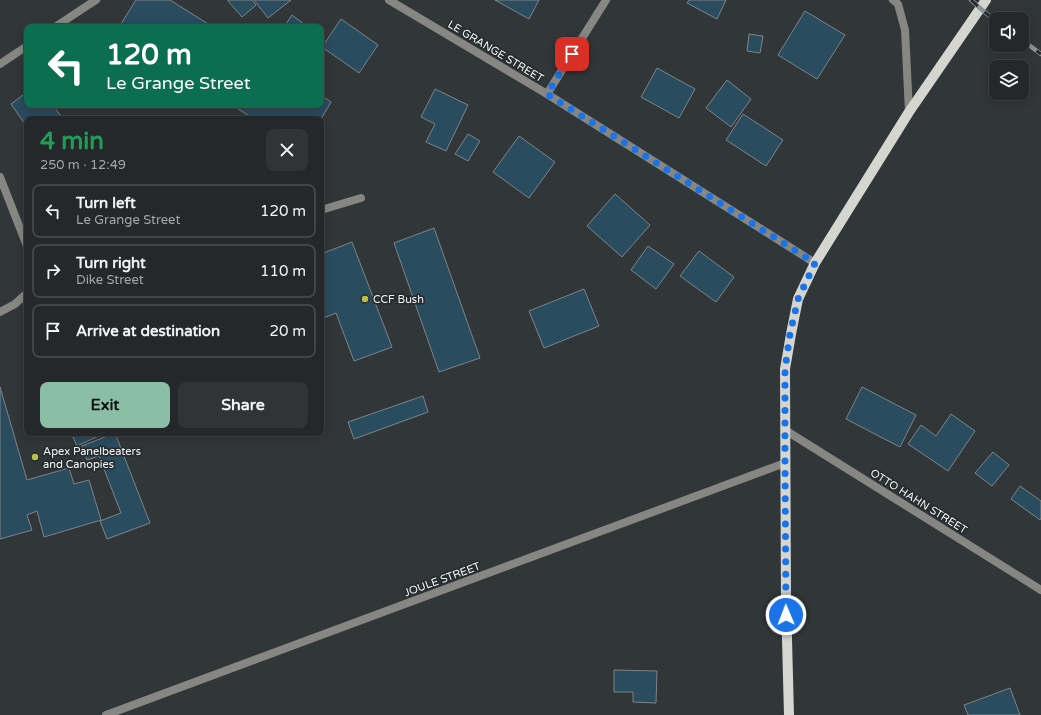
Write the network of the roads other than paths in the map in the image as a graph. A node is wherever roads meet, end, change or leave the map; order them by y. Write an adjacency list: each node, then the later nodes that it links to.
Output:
1 (96, 0): 6 (street)
2 (389, 0): 9 (street, LE GRANGE STREET)
3 (606, 0): 9 (street)
4 (893, 0): 10 (street)
5 (986, 0): 10 (main road)
6 (60, 24)
7 (24, 48): 8 (street)
8 (0, 64)
9 (547, 94): 15 (street, LE GRANGE STREET)
10 (909, 112): 15 (main road)
11 (0, 177): 14 (street)
12 (361, 198): 13 (street)
13 (324, 209)
14 (24, 238)
15 (815, 263): 18 (main road)
16 (24, 296): 17 (street)
17 (0, 312)
18 (785, 430): 19 (main road); 20 (street, OTTO HAHN STREET)
19 (785, 463): 21 (street, JOULE STREET); 22 (main road)
20 (1041, 590)
21 (106, 715)
22 (789, 715)

